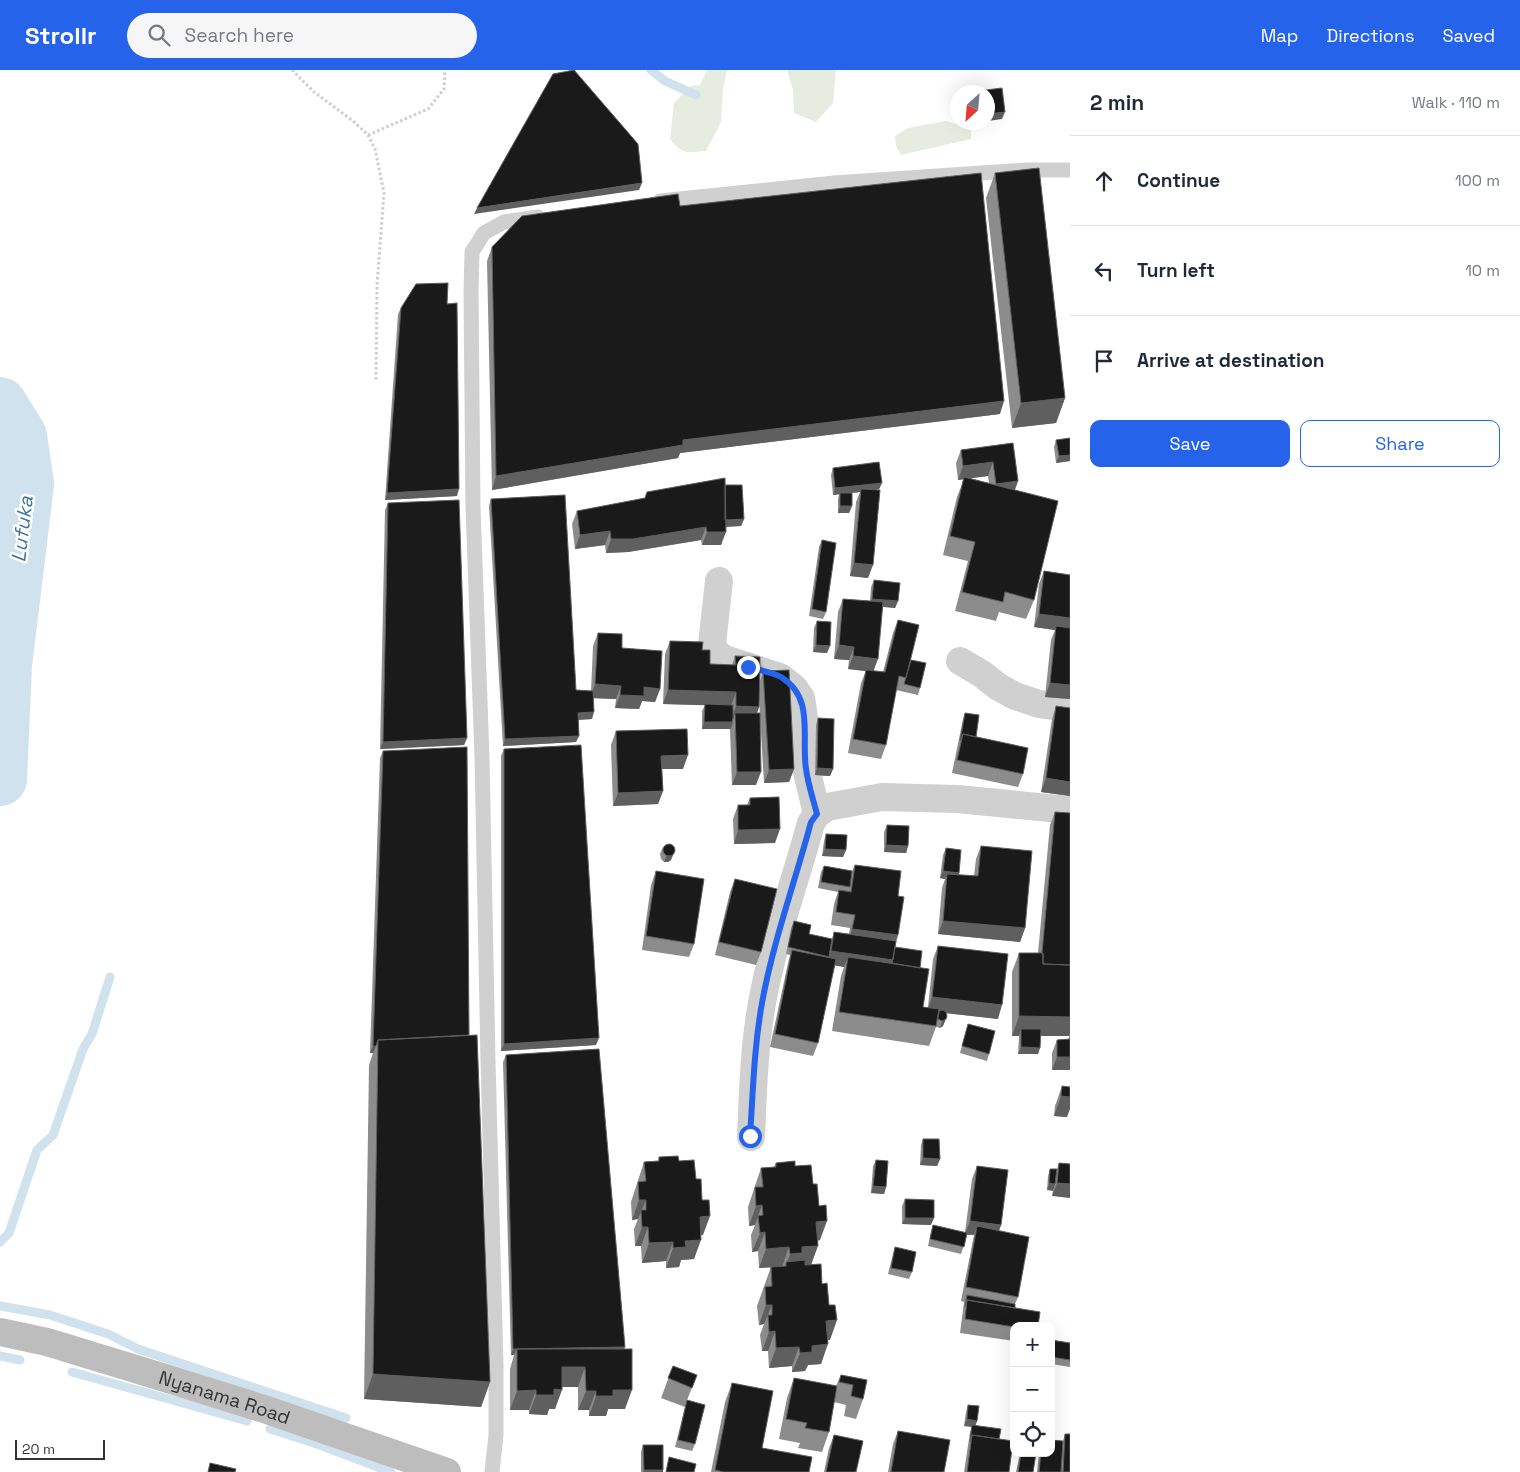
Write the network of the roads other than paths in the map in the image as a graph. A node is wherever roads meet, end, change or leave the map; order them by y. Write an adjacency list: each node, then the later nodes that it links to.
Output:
1 (1070, 170): 2 (lane)
2 (644, 202)
3 (551, 215): 12 (lane)
4 (719, 581): 8 (street)
5 (960, 661): 6 (street)
6 (1070, 708)
7 (1070, 810): 8 (street)
8 (817, 814): 9 (street)
9 (750, 1136)
10 (0, 1332): 11 (street, Nyanama Road)
11 (446, 1472)
12 (492, 1472)

